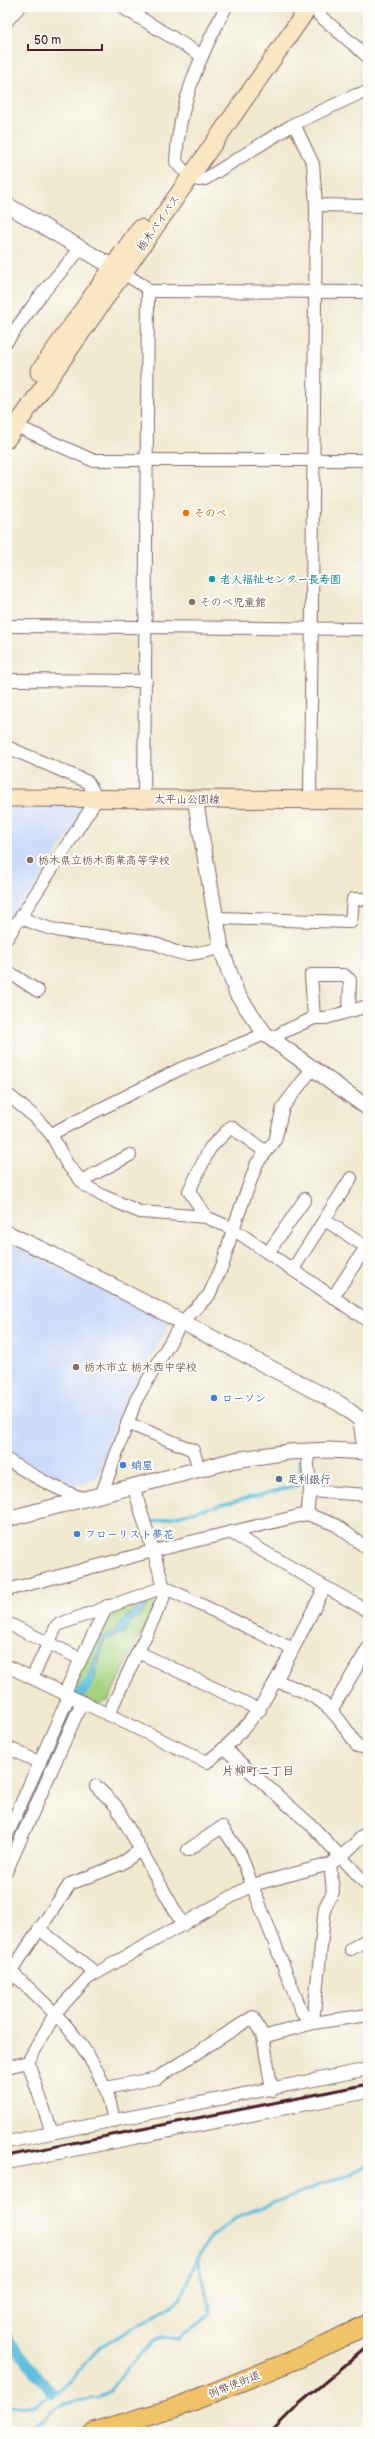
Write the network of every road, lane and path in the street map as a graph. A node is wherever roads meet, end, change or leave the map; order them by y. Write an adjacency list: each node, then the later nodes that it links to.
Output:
1 (19, 7): 7 (street)
2 (122, 7): 8 (street)
3 (226, 7): 8 (street)
4 (295, 7): 12 (main road, 栃木バイパス)
5 (309, 7): 12 (main road, 栃木バイパス)
6 (315, 7): 9 (street)
7 (7, 21)
8 (201, 55): 12 (street)
9 (368, 57)
10 (368, 92): 11 (street)
11 (294, 124): 12 (street); 14 (street)
12 (186, 173): 17 (main road, 栃木バイパス)
13 (7, 205): 16 (street)
14 (316, 205): 15 (street); 19 (street)
15 (368, 206)
16 (81, 248): 17 (street); 21 (street)
17 (117, 270): 18 (street); 22 (main road, 栃木バイパス)
18 (148, 291): 19 (street); 23 (street)
19 (316, 292): 20 (street); 24 (street)
20 (368, 292)
21 (7, 341)
22 (10, 428): 23 (street)
23 (148, 459): 24 (street); 27 (street)
24 (314, 460): 25 (street); 28 (street)
25 (368, 460)
26 (7, 626): 27 (street)
27 (146, 626): 28 (street); 31 (street)
28 (311, 628): 29 (street); 37 (street)
29 (368, 629)
30 (7, 680): 31 (street)
31 (146, 681): 36 (street)
32 (7, 747): 34 (street)
33 (7, 798): 34 (main road, 太平山公園線)
34 (97, 799): 36 (main road, 太平山公園線); 40 (street)
35 (195, 799): 36 (main road, 太平山公園線); 37 (main road, 太平山公園線); 41 (street)
36 (144, 800)
37 (310, 800): 38 (main road, 太平山公園線)
38 (368, 800)
39 (368, 899): 41 (street)
40 (21, 917): 42 (street); 43 (street)
41 (216, 918): 43 (street)
42 (7, 938)
43 (221, 948): 49 (street)
44 (7, 971): 45 (street)
45 (38, 991)
46 (368, 1006): 47 (street)
47 (349, 1011): 48 (street); 48 (street)
48 (314, 1018): 49 (street)
49 (269, 1037): 50 (street); 53 (street)
50 (312, 1069): 52 (street); 54 (street)
51 (7, 1094): 53 (street)
52 (368, 1108)
53 (51, 1134): 57 (street)
54 (266, 1152): 59 (street); 61 (street)
55 (130, 1155): 57 (street)
56 (351, 1178): 60 (street)
57 (81, 1181): 59 (street)
58 (305, 1199): 64 (street)
59 (206, 1217): 61 (street)
60 (324, 1220): 63 (street); 65 (street)
61 (233, 1229): 64 (street); 68 (street)
62 (7, 1233): 68 (street)
63 (367, 1245): 66 (street)
64 (268, 1253): 65 (street)
65 (293, 1269): 66 (street)
66 (333, 1297): 67 (street)
67 (368, 1320)
68 (182, 1322): 69 (street); 70 (street)
69 (364, 1417): 72 (street)
70 (127, 1423): 74 (street); 77 (street)
71 (307, 1451): 72 (street); 74 (street); 76 (street)
72 (366, 1452)
73 (7, 1460): 79 (street)
74 (199, 1468): 75 (street)
75 (133, 1485): 77 (street); 84 (street)
76 (310, 1491): 78 (street); 80 (street)
77 (102, 1493): 79 (street)
78 (368, 1496)
79 (82, 1498): 81 (street)
80 (307, 1514): 82 (street); 83 (street)
81 (7, 1519)
82 (230, 1532): 84 (street); 86 (street)
83 (368, 1549)
84 (153, 1551): 85 (street); 87 (street)
85 (164, 1587): 88 (street); 93 (street); 94 (street)
86 (325, 1587): 89 (street); 93 (street)
87 (7, 1590)
88 (107, 1606): 91 (street); 95 (street)
89 (368, 1611)
90 (7, 1623): 91 (street)
91 (49, 1643): 95 (street); 98 (street)
92 (368, 1648): 96 (street)
93 (293, 1649): 99 (street)
94 (138, 1652): 103 (street); 104 (street)
95 (81, 1659): 100 (street)
96 (365, 1661): 102 (street)
97 (7, 1666): 98 (street)
98 (32, 1678): 100 (street)
99 (276, 1681): 102 (street); 103 (street)
100 (67, 1695): 101 (street); 108 (street)
101 (82, 1702): 104 (street); 112 (street)
102 (332, 1709): 106 (street)
103 (260, 1710): 107 (street)
104 (108, 1715): 107 (street)
105 (7, 1747): 108 (street)
106 (368, 1748)
107 (225, 1749): 115 (street)
108 (40, 1763): 110 (street)
109 (96, 1786): 113 (street)
110 (8, 1828): 112 (street)
111 (368, 1831): 115 (street)
112 (23, 1834): 117 (street)
113 (140, 1850): 120 (street); 121 (street)
114 (188, 1850): 118 (street)
115 (342, 1856): 116 (street); 119 (street)
116 (330, 1864): 118 (street); 129 (street)
117 (7, 1870)
118 (252, 1885): 120 (street); 129 (street)
119 (368, 1886)
120 (183, 1925): 125 (street)
121 (39, 1930): 124 (street); 125 (street)
122 (368, 1939): 123 (street)
123 (351, 1949)
124 (9, 1971): 126 (street); 127 (street)
125 (96, 1973): 127 (street)
126 (7, 1984)
127 (56, 2012): 131 (street); 134 (street)
128 (368, 2015): 129 (street)
129 (313, 2023): 130 (street)
130 (263, 2037): 134 (street); 135 (street)
131 (28, 2062): 132 (street); 138 (street)
132 (7, 2067)
133 (368, 2069): 135 (street)
134 (106, 2088): 137 (street)
135 (272, 2090): 137 (street)
136 (368, 2092): 140 (street)
137 (114, 2121): 138 (street)
138 (52, 2133): 139 (street)
139 (7, 2142)
140 (7, 2163)
141 (368, 2324): 142 (main road, 例幣使街道)
142 (94, 2432)

